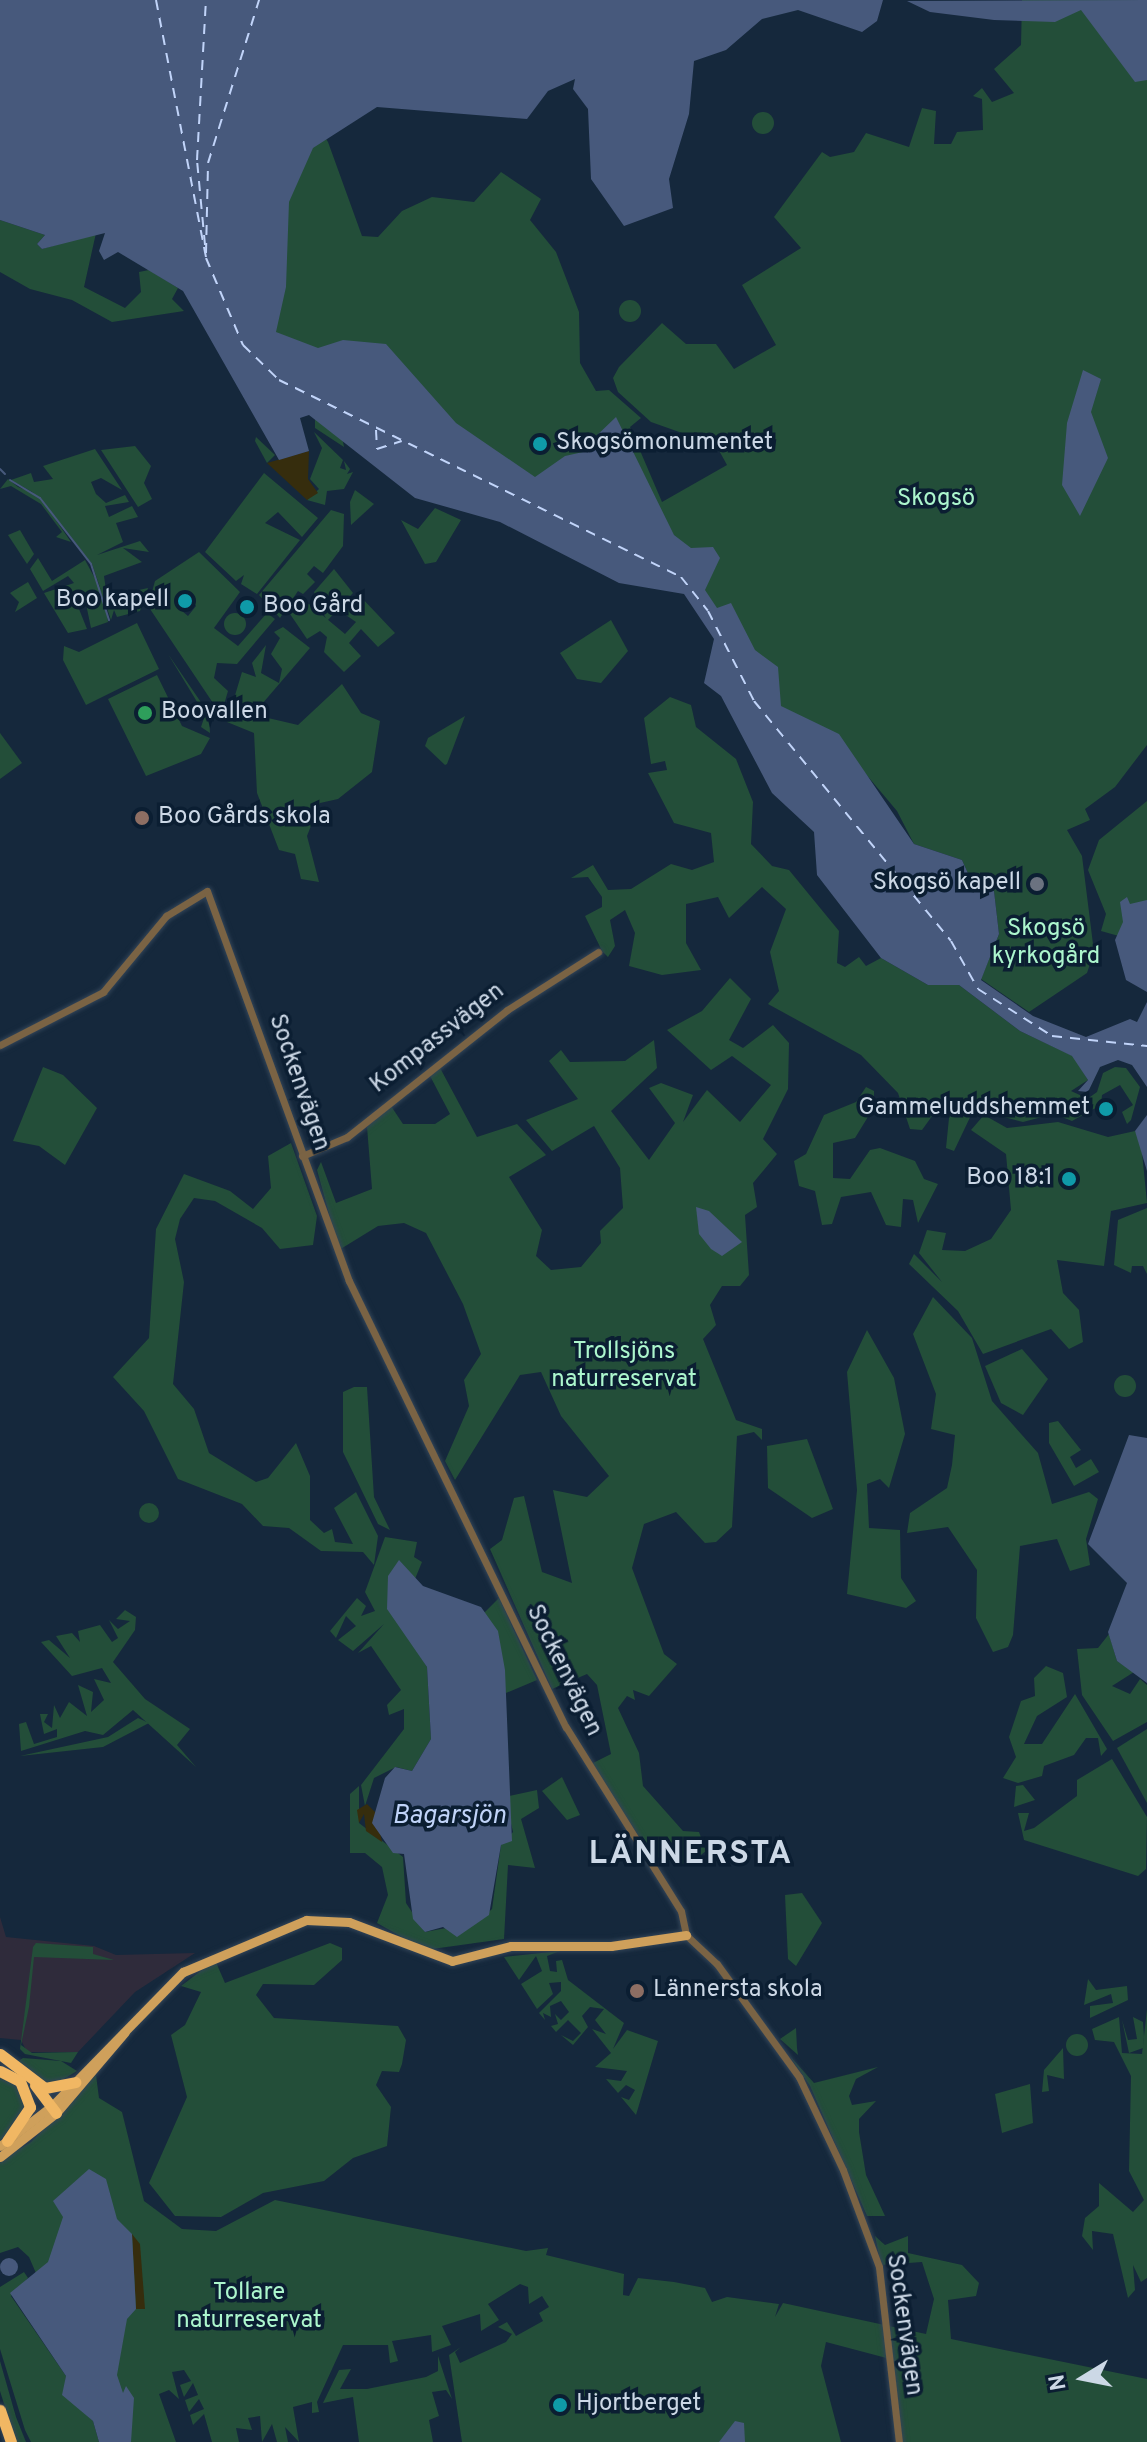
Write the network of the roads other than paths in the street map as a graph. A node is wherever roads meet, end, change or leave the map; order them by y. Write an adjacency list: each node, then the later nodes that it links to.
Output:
1 (598, 952): 3 (street, Kompassvägen)
2 (0, 1045): 3 (street, Sockenvägen)
3 (302, 1156): 4 (street, Sockenvägen)
4 (686, 1935): 5 (main road); 15 (street, Sockenvägen)
5 (148, 2000): 9 (main road); 10 (main road)
6 (0, 2054): 8 (highway)
7 (0, 2071): 8 (highway)
8 (22, 2076): 9 (highway); 10 (highway); 11 (highway)
9 (75, 2082): 10 (main road)
10 (52, 2109): 11 (main road); 12 (main road)
11 (4, 2144)
12 (0, 2157)
13 (0, 2410): 14 (highway)
14 (11, 2442)
15 (899, 2442)

